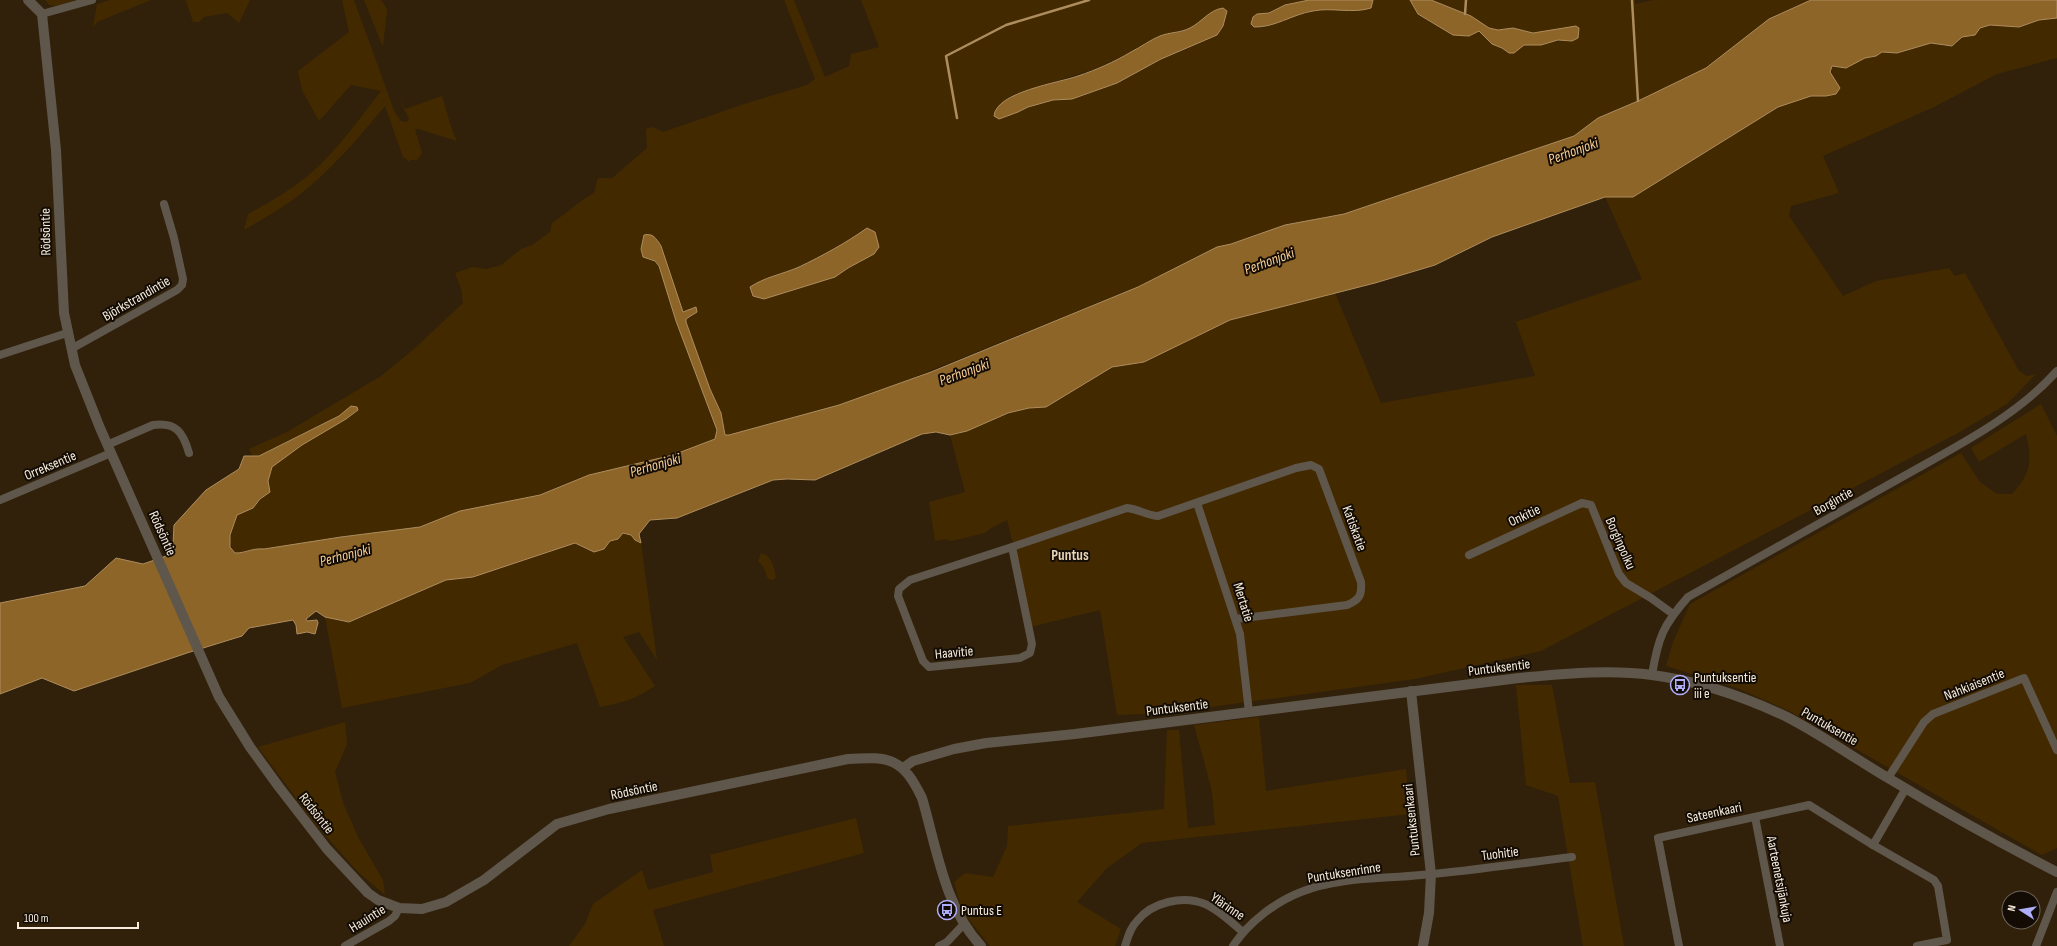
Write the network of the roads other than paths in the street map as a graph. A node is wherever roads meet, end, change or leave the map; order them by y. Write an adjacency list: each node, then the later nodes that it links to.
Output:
1 (92, 0): 3 (street)
2 (34, 2): 3 (street)
3 (42, 14): 5 (street, Rödsöntie)
4 (164, 204): 6 (street, Björkstrandintie)
5 (67, 333): 6 (street, Rödsöntie); 7 (street)
6 (71, 349): 9 (street, Rödsöntie)
7 (0, 355)
8 (2057, 371): 16 (street, Borgintie)
9 (109, 449): 10 (street, Orreksentie); 11 (street, Orreksentie); 31 (street, Rödsöntie)
10 (189, 453)
11 (0, 500)
12 (1197, 503): 14 (street, Haavitie); 17 (street, Mertatie); 17 (street, Katiskatie)
13 (1591, 505): 15 (street, Onkitie); 16 (street, Borginpolku)
14 (1012, 547): 14 (street, Haavitie)
15 (1469, 555)
16 (1673, 614): 18 (street, Borgintie)
17 (1236, 619): 20 (street, Mertatie)
18 (1652, 675): 19 (street, Puntuksentie); 23 (street, Puntuksentie)
19 (1411, 691): 20 (street, Puntuksentie); 29 (street, Puntuksenkaari)
20 (1249, 712): 22 (street, Puntuksentie)
21 (2057, 750): 23 (street, Nahkiaisentie)
22 (903, 768): 31 (street, Rödsöntie); 32 (street, Rödsöntie)
23 (1888, 778): 24 (street, Puntuksentie)
24 (1906, 788): 26 (street); 28 (street, Puntuksentie)
25 (1755, 817): 26 (street, Sateenkaari); 40 (street, Sateenkaari); 41 (street, Aarteenetsijänkuja)
26 (1873, 845): 42 (street, Sateenkaari)
27 (1572, 857): 29 (street, Tuohitie)
28 (2057, 872)
29 (1431, 874): 33 (street, Puntuksenrinne); 39 (street, Puntuksenkaari)
30 (2057, 892): 43 (street)
31 (399, 908): 34 (street, Hauintie)
32 (963, 925): 35 (street); 36 (street, Rödsöntie)
33 (1243, 932): 37 (street, Ylärinne); 38 (street, Puntuksenrinne)
34 (345, 946)
35 (939, 946)
36 (981, 946)
37 (1124, 946)
38 (1233, 946)
39 (1423, 946)
40 (1680, 946)
41 (1780, 946)
42 (1917, 946)
43 (2036, 946)

